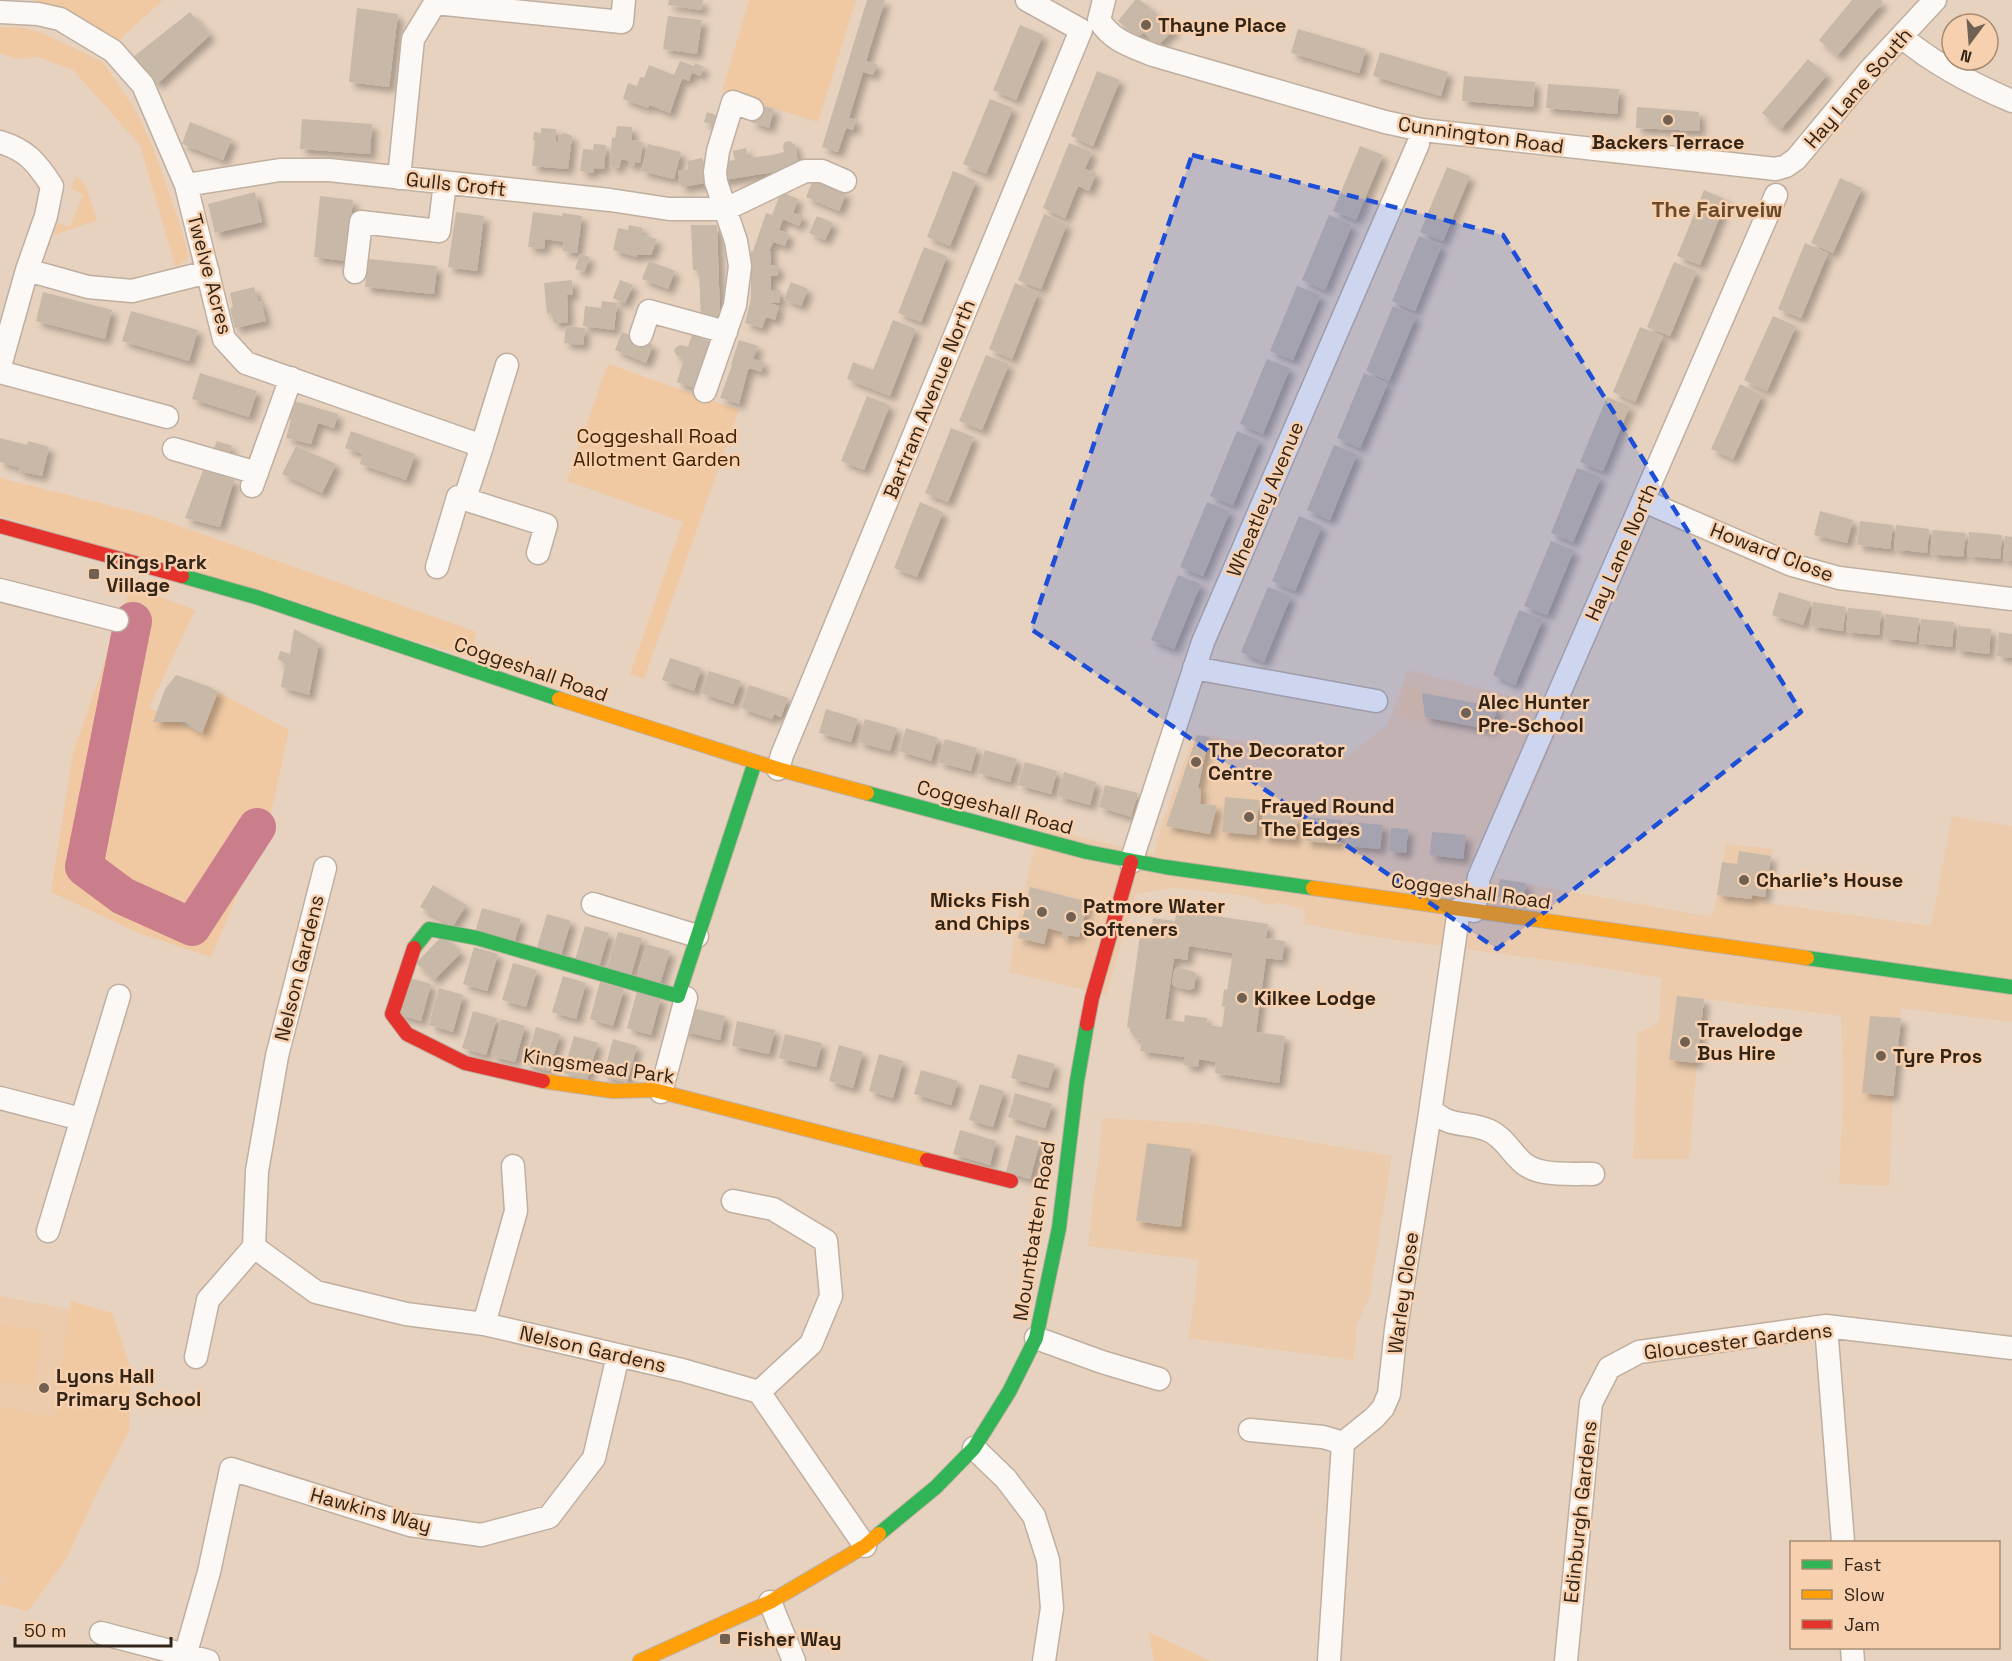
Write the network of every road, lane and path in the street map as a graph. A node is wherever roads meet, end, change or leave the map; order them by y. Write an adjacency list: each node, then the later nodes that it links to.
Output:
1 (624, 0): 12 (street)
2 (1028, 0): 5 (street, Cunnington Road)
3 (1935, 0): 6 (street, Hay Lane South)
4 (0, 12): 15 (street, Twelve Acres)
5 (1095, 17): 11 (street, Cunnington Road); 42 (street, Bartram Avenue North)
6 (1902, 37): 7 (street); 11 (street, Hay Lane South)
7 (2012, 101)
8 (752, 109): 17 (street)
9 (0, 142): 18 (street)
10 (1418, 144): 39 (street, Wheatley Avenue)
11 (1776, 169)
12 (399, 178): 14 (street, Gulls Croft); 15 (street, Gulls Croft)
13 (845, 181): 17 (street, Gulls Croft)
14 (445, 183): 17 (street, Gulls Croft); 20 (street)
15 (186, 185): 19 (street, Twelve Acres)
16 (1776, 195): 32 (street, Hay Lane North)
17 (726, 209): 21 (street)
18 (27, 270): 19 (street); 24 (street)
19 (208, 272): 26 (street, Twelve Acres)
20 (355, 272)
21 (726, 332): 22 (street); 27 (street)
22 (641, 334)
23 (507, 364): 29 (street)
24 (0, 366)
25 (0, 372): 28 (street)
26 (291, 378): 29 (street, Twelve Acres); 30 (street)
27 (705, 391)
28 (167, 417)
29 (482, 446): 31 (street)
30 (174, 449)
31 (465, 498): 34 (street); 35 (street)
32 (1644, 501): 37 (street, Howard Close); 46 (street, Hay Lane North)
33 (0, 526): 41 (street, Coggeshall Road)
34 (538, 553)
35 (437, 567)
36 (0, 590): 38 (street)
37 (2012, 599)
38 (117, 620)
39 (1194, 668): 40 (street); 43 (street, Wheatley Avenue)
40 (1376, 701)
41 (755, 762): 42 (street, Coggeshall Road); 47 (street, Kingsmead Park)
42 (778, 769): 43 (street, Coggeshall Road)
43 (1131, 862): 46 (street, Coggeshall Road); 63 (street, Mountbatten Road)
44 (324, 868): 60 (street, Nelson Gardens)
45 (593, 904): 47 (street)
46 (1466, 910): 48 (street, Coggeshall Road); 53 (street, Warley Close)
47 (697, 936): 51 (street, Kingsmead Park)
48 (2012, 987)
49 (119, 996): 54 (street)
50 (686, 998): 51 (street)
51 (661, 1092): 57 (street, Kingsmead Park)
52 (0, 1098): 54 (street)
53 (1431, 1109): 56 (street); 71 (street, Warley Close)
54 (81, 1119): 59 (street)
55 (513, 1166): 61 (street)
56 (1593, 1174)
57 (1011, 1181)
58 (733, 1201): 69 (street)
59 (48, 1230)
60 (254, 1247): 61 (street, Nelson Gardens); 66 (street)
61 (484, 1324): 65 (street, Nelson Gardens)
62 (1826, 1326): 64 (street, Gloucester Gardens); 67 (street, Gloucester Gardens); 73 (street)
63 (1036, 1338): 68 (street); 72 (street, Mountbatten Road)
64 (2012, 1348)
65 (618, 1356): 69 (street, Nelson Gardens); 77 (street, Hawkins Way)
66 (196, 1357)
67 (1609, 1368): 83 (street, Edinburgh Gardens)
68 (1159, 1379)
69 (759, 1392): 74 (street)
70 (1250, 1430): 71 (street)
71 (1343, 1443): 82 (street)
72 (974, 1448): 74 (street, Mountbatten Road); 81 (street)
73 (1844, 1541)
74 (865, 1546): 75 (street, Mountbatten Road)
75 (770, 1602): 79 (street, Mountbatten Road); 80 (street)
76 (101, 1633): 77 (street)
77 (185, 1656): 78 (street)
78 (208, 1661)
79 (640, 1661)
80 (794, 1661)
81 (1044, 1661)
82 (1329, 1661)
83 (1566, 1661)

